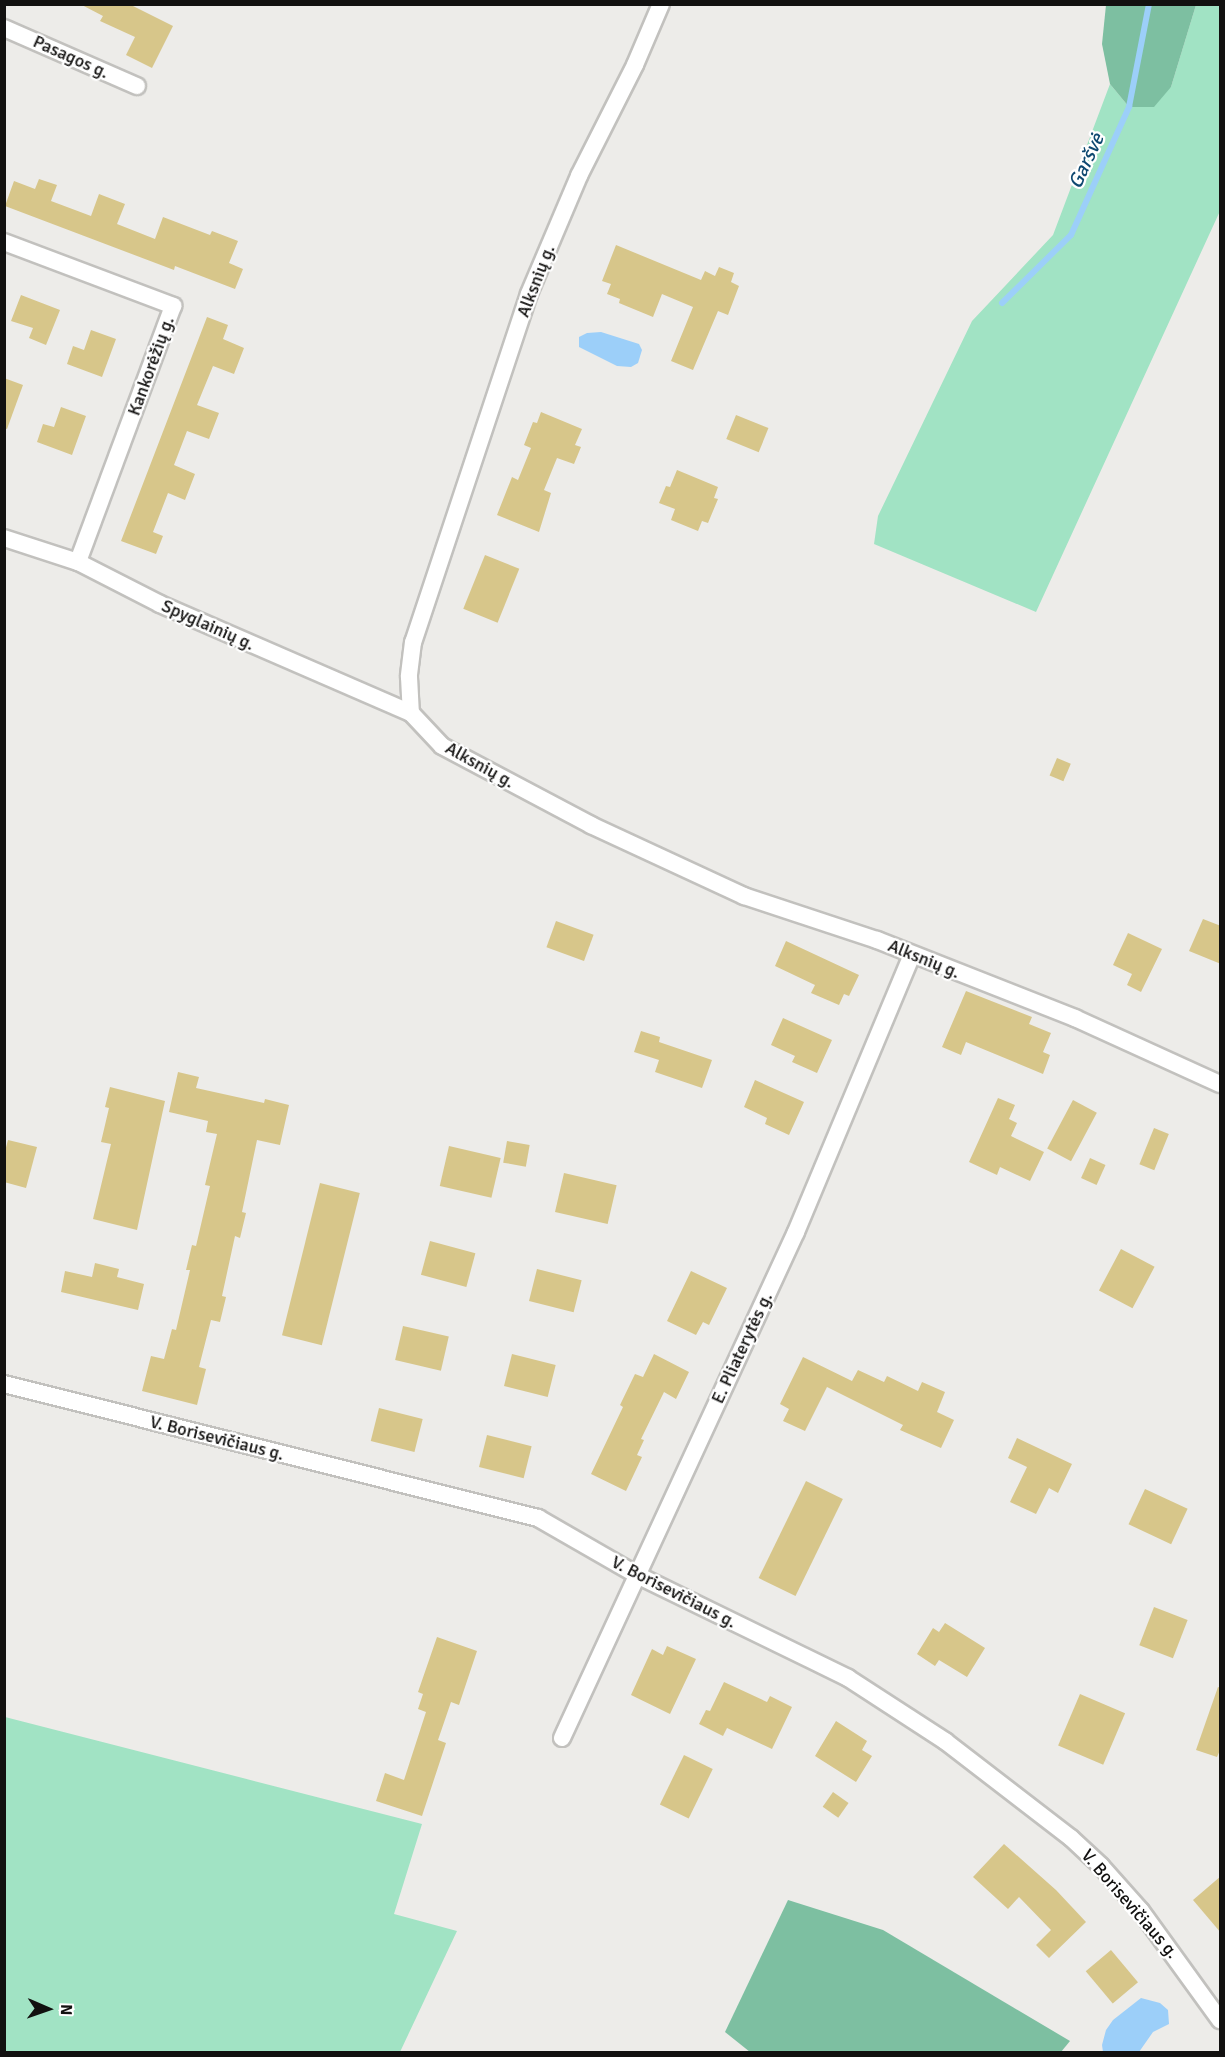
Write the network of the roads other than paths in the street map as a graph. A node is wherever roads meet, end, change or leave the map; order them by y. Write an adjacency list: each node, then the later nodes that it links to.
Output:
1 (661, 4): 7 (street, Alksnių g.)
2 (4, 28): 3 (street, Pasagos g.)
3 (137, 86)
4 (4, 242): 6 (street, Kankorėžių g.)
5 (4, 538): 6 (street, Spyglainių g.)
6 (78, 562): 7 (street, Spyglainių g.)
7 (411, 713): 8 (street, Alksnių g.)
8 (912, 954): 9 (street, Alksnių g.); 11 (street, E. Pliaterytės g.)
9 (1221, 1084)
10 (4, 1384): 11 (street, V. Borisevičiaus g.)
11 (637, 1575): 12 (street, E. Pliaterytės g.); 13 (street, V. Borisevičiaus g.)
12 (562, 1738)
13 (1221, 2020)

